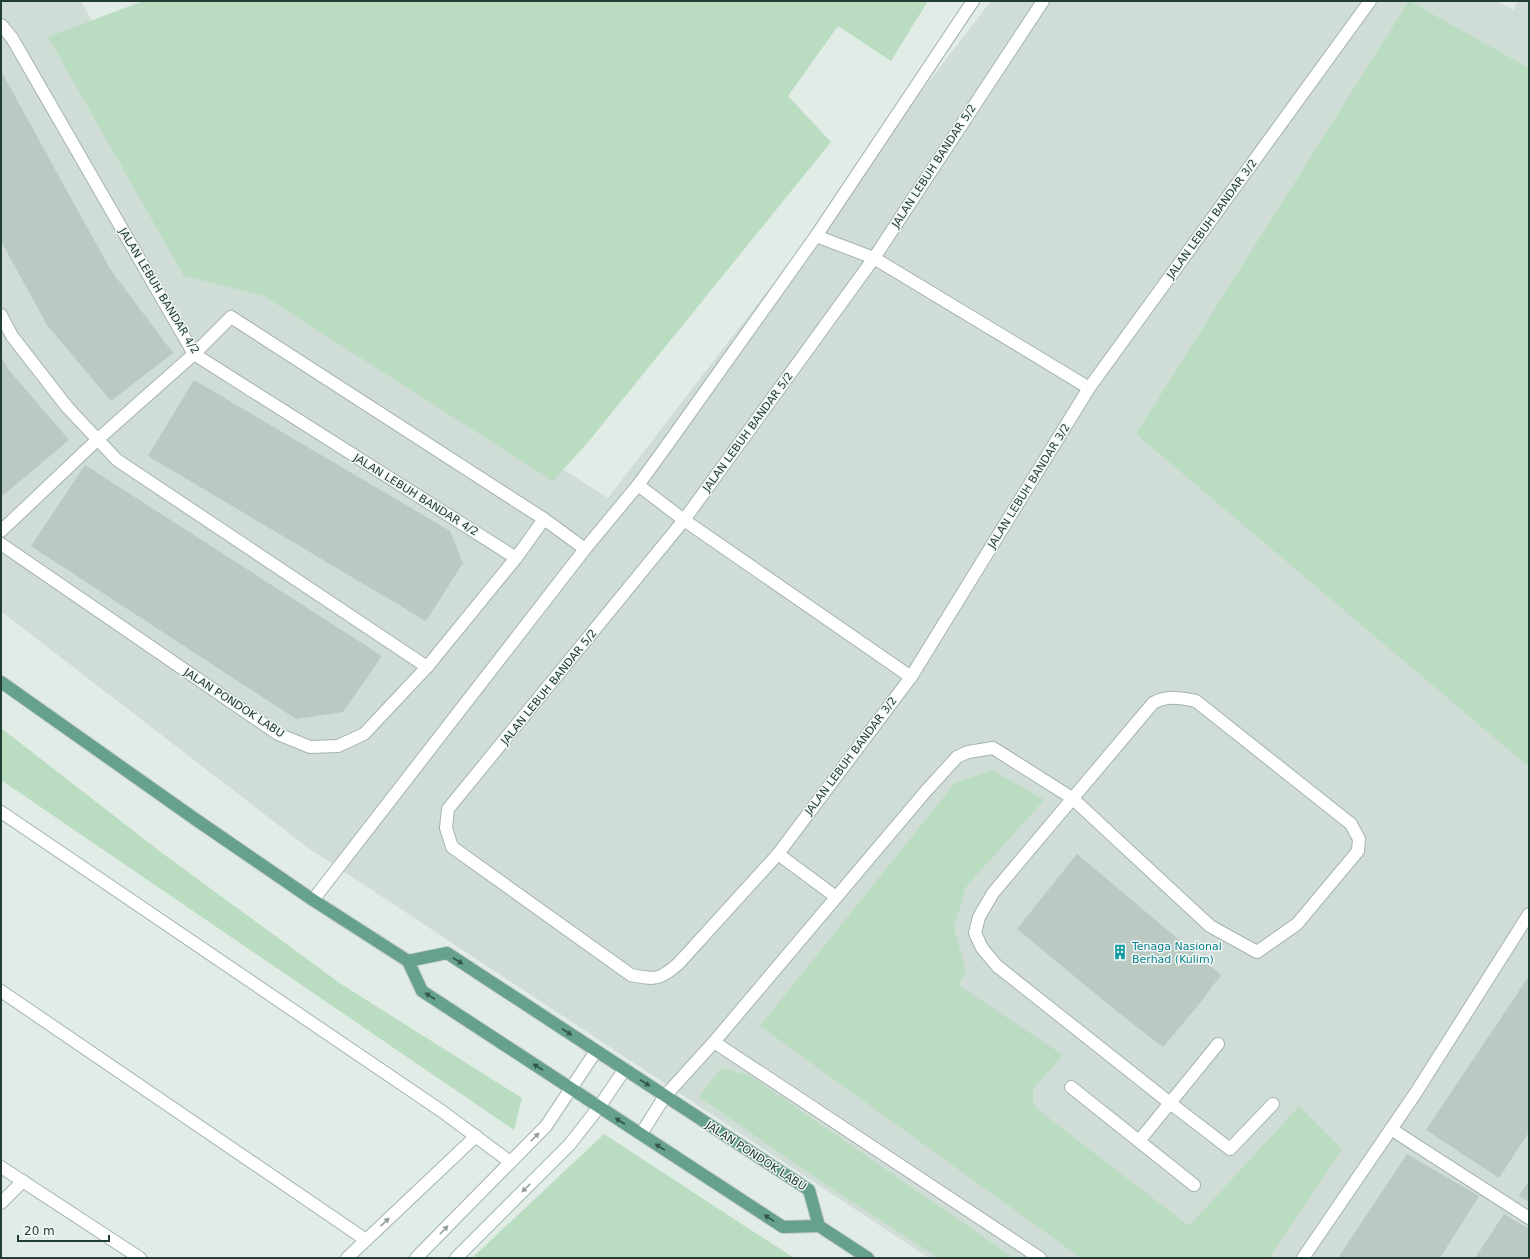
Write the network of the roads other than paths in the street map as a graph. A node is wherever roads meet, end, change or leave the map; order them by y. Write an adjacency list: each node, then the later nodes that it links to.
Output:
1 (973, 1): 5 (street)
2 (1043, 1): 6 (street, JALAN LEBUH BANDAR 5/2)
3 (1370, 1): 9 (street, JALAN LEBUH BANDAR 3/2)
4 (1, 25): 8 (street, JALAN LEBUH BANDAR 4/2)
5 (816, 236): 6 (street); 11 (street)
6 (874, 258): 9 (street); 13 (street, JALAN LEBUH BANDAR 5/2)
7 (1, 315): 10 (street)
8 (194, 354): 10 (street); 12 (street); 17 (street, JALAN LEBUH BANDAR 4/2)
9 (1089, 388): 19 (street, JALAN LEBUH BANDAR 3/2)
10 (97, 440): 14 (street); 18 (street)
11 (638, 485): 13 (street); 16 (street)
12 (544, 519): 16 (street); 17 (street, JALAN PONDOK LABU)
13 (684, 520): 19 (street); 23 (street, JALAN LEBUH BANDAR 5/2)
14 (1, 530)
15 (1, 544): 18 (street, JALAN PONDOK LABU)
16 (585, 549): 26 (street)
17 (516, 558): 18 (street, JALAN PONDOK LABU)
18 (427, 667)
19 (911, 677): 24 (street, JALAN LEBUH BANDAR 3/2)
20 (1, 682): 26 (main road)
21 (1072, 798): 21 (street); 25 (street); 37 (street)
22 (1, 812): 42 (street)
23 (452, 848): 24 (street, JALAN LEBUH BANDAR 3/2)
24 (778, 854): 25 (street)
25 (836, 897): 30 (street)
26 (313, 900): 28 (main road)
27 (1529, 914): 40 (street)
28 (408, 962): 32 (main road, JALAN PONDOK LABU, one-way to 32); 35 (main road, one-way to 28)
29 (1, 991): 51 (street)
30 (714, 1042): 36 (street); 57 (street)
31 (1218, 1044): 37 (street)
32 (596, 1051): 33 (main road, JALAN PONDOK LABU); 35 (street)
33 (624, 1070): 36 (main road, JALAN PONDOK LABU, one-way to 36); 39 (street)
34 (1071, 1087): 43 (street)
35 (571, 1089): 39 (main road); 44 (street, one-way to 35)
36 (666, 1096): 41 (street); 50 (main road, JALAN PONDOK LABU)
37 (1170, 1103): 38 (street); 43 (street)
38 (1273, 1104)
39 (599, 1107): 41 (main road, one-way to 39); 55 (street, one-way to 55)
40 (1391, 1128): 49 (street); 58 (street)
41 (641, 1134): 50 (main road, one-way to 41)
42 (476, 1136): 44 (street); 51 (street, one-way to 42)
43 (1139, 1141): 47 (street)
44 (510, 1162): 54 (street, one-way to 44)
45 (1, 1167): 46 (street)
46 (23, 1182): 48 (street); 52 (street)
47 (1194, 1185)
48 (1, 1203)
49 (1529, 1218)
50 (819, 1226): 56 (main road)
51 (366, 1240): 53 (street)
52 (140, 1258)
53 (347, 1258)
54 (416, 1258)
55 (456, 1258)
56 (868, 1258)
57 (1040, 1258)
58 (1303, 1258)

